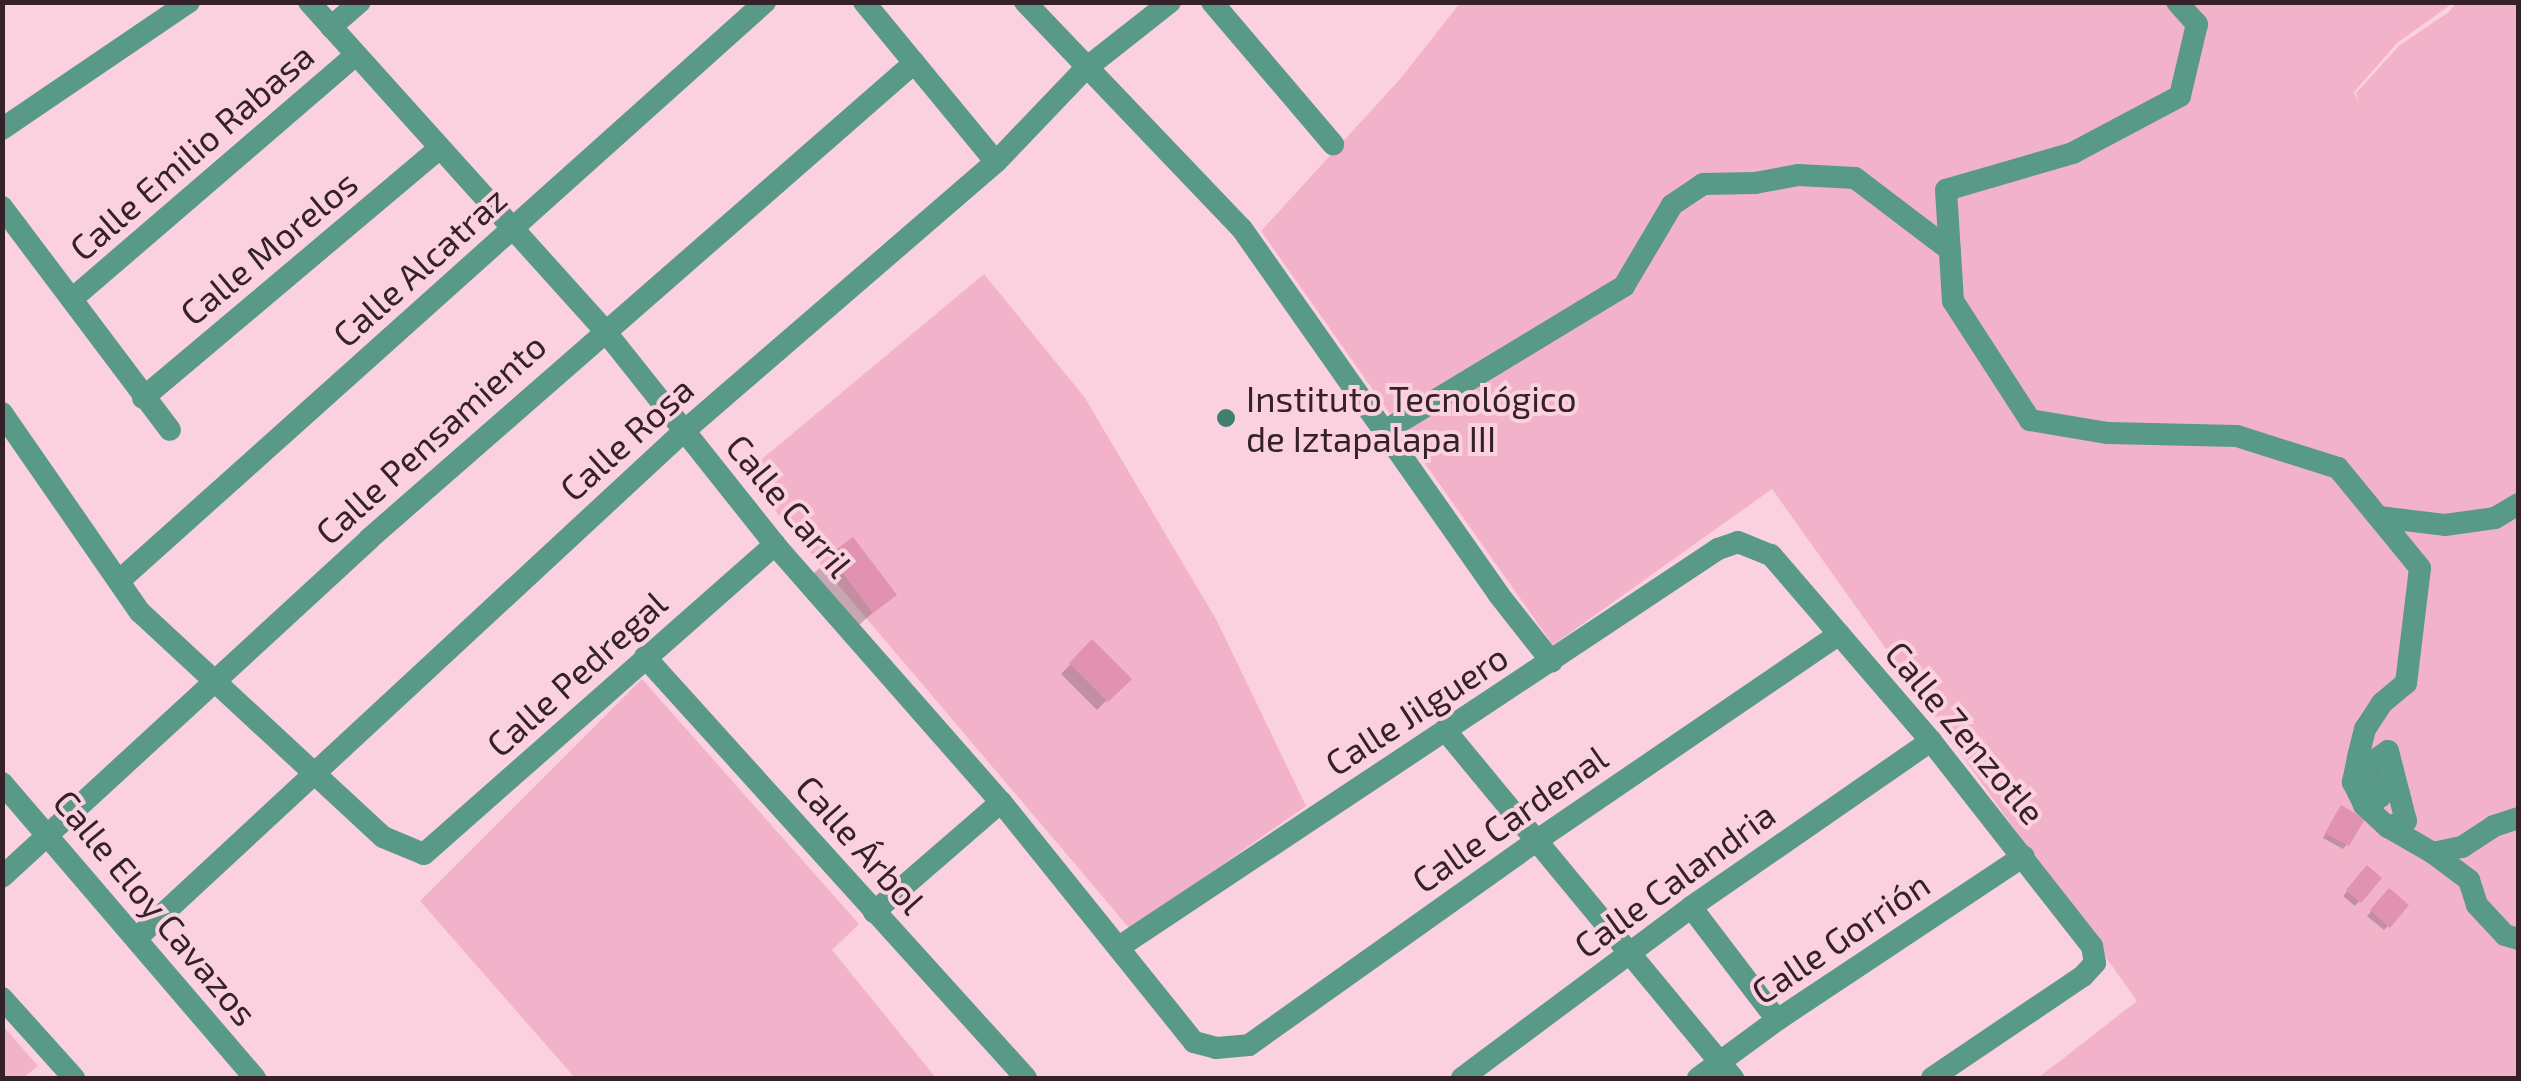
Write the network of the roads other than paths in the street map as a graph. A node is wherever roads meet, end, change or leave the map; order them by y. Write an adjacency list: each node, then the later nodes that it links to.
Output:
1 (190, 2): 14 (street)
2 (310, 2): 10 (street, Calle Carril)
3 (360, 2): 10 (street, Calle Emilio Rabasa)
4 (765, 2): 19 (street, Calle Alcatraz)
5 (864, 2): 12 (street)
6 (1026, 2): 13 (street)
7 (1170, 2): 13 (street, Calle Rosa)
8 (1212, 2): 15 (street)
9 (2177, 2): 20 (street)
10 (332, 27): 11 (street, Calle Carril)
11 (355, 56): 16 (street, Calle Carril); 21 (street, Calle Emilio Rabasa)
12 (914, 63): 17 (street); 22 (street, Calle Pensamiento)
13 (1085, 70): 17 (street, Calle Rosa); 27 (street)
14 (2, 129)
15 (1333, 144)
16 (438, 150): 19 (street, Calle Carril); 23 (street, Calle Morelos)
17 (996, 162): 26 (street, Calle Rosa)
18 (2, 207): 21 (street)
19 (512, 230): 22 (street, Calle Carril); 32 (street, Calle Alcatraz)
20 (1950, 250): 27 (street); 29 (street)
21 (72, 299): 23 (street)
22 (605, 331): 26 (street, Calle Carril); 36 (street, Calle Pensamiento)
23 (143, 398): 25 (street)
24 (2, 413): 32 (street)
25 (170, 430)
26 (684, 432): 30 (street, Calle Carril); 39 (street, Calle Rosa)
27 (1383, 432): 35 (street)
28 (2518, 504): 29 (street)
29 (2379, 517): 42 (street)
30 (775, 545): 34 (street, Calle Pedregal); 41 (street, Calle Carril)
31 (1755, 546): 33 (street, Calle Zenzotle); 35 (street, Calle Jilguero)
32 (120, 580): 36 (street)
33 (1839, 634): 38 (street, Calle Zenzotle); 46 (street, Calle Cardenal)
34 (645, 657): 39 (street, Calle Pedregal); 51 (street, Calle Árbol)
35 (1552, 662): 37 (street, Calle Jilguero)
36 (214, 680): 39 (street); 45 (street, Calle Pensamiento)
37 (1445, 730): 46 (street); 54 (street, Calle Jilguero)
38 (1931, 741): 48 (street, Calle Zenzotle); 50 (street, Calle Calandria)
39 (314, 771): 52 (street, Calle Rosa)
40 (2, 783): 45 (street, Calle Eloy Cavazos)
41 (1002, 802): 51 (street); 54 (street, Calle Carril)
42 (2364, 805): 44 (street); 44 (street)
43 (2518, 818): 47 (street)
44 (2388, 827): 47 (street)
45 (50, 835): 49 (street, Calle Pensamiento); 52 (street, Calle Eloy Cavazos)
46 (1536, 841): 55 (street); 58 (street, Calle Cardenal)
47 (2433, 853): 53 (street)
48 (2024, 856): 57 (street, Calle Gorrión); 65 (street, Calle Zenzotle)
49 (2, 877)
50 (1692, 907): 55 (street, Calle Calandria); 57 (street)
51 (874, 912): 62 (street, Calle Árbol)
52 (138, 936): 61 (street, Calle Eloy Cavazos)
53 (2518, 939)
54 (1119, 947): 58 (street, Calle Carril)
55 (1630, 952): 59 (street); 63 (street, Calle Calandria)
56 (2, 998): 60 (street)
57 (1777, 1020): 59 (street, Calle Gorrión)
58 (1216, 1048)
59 (1726, 1070): 64 (street, Calle Gorrión)
60 (62, 1075)
61 (255, 1078)
62 (1026, 1078)
63 (1462, 1078)
64 (1698, 1078)
65 (1932, 1078)

